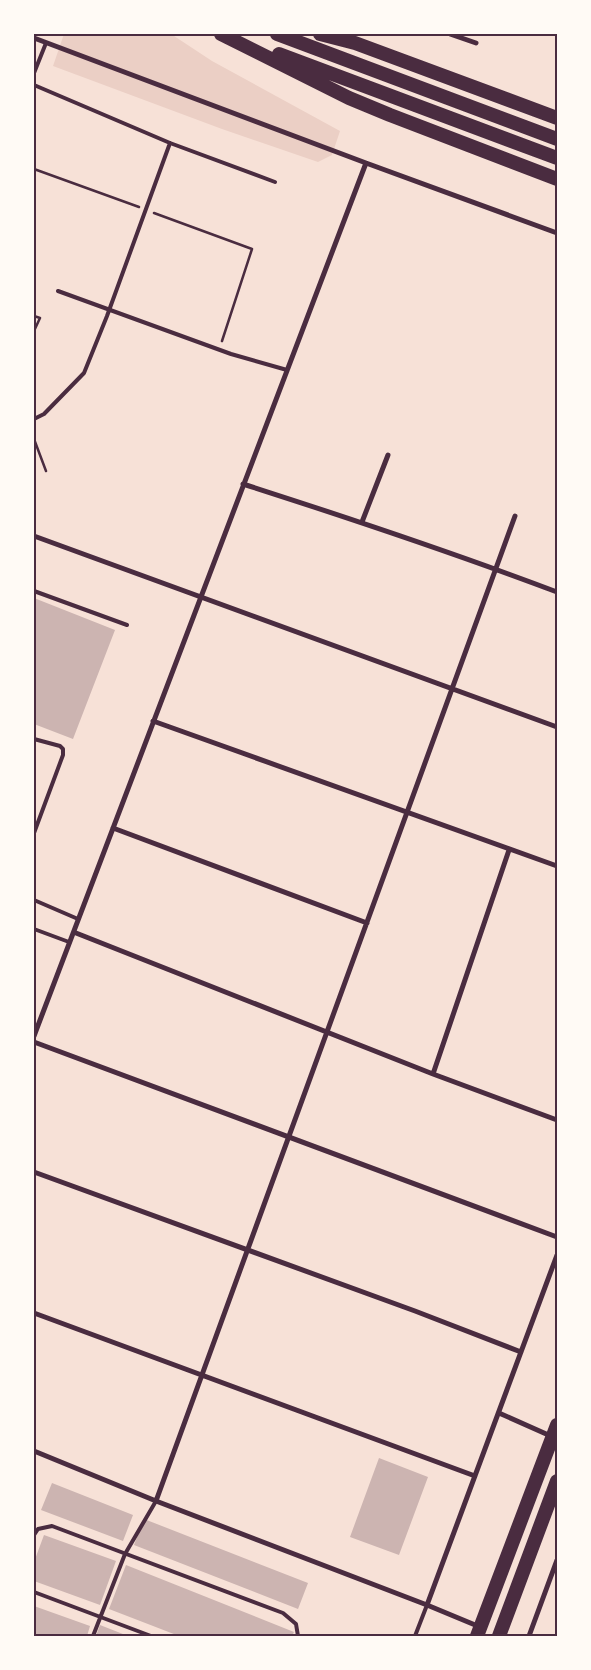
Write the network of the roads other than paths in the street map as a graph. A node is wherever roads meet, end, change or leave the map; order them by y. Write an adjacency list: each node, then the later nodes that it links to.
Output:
1 (221, 34): 16 (highway)
2 (225, 34): 14 (highway)
3 (277, 34): 12 (highway)
4 (320, 34): 11 (highway)
5 (450, 34): 8 (street)
6 (34, 38): 7 (street)
7 (46, 43): 9 (lane); 15 (street)
8 (476, 44)
9 (34, 73)
10 (34, 85): 13 (lane)
11 (557, 118)
12 (557, 139)
13 (170, 143): 17 (lane); 20 (lane)
14 (557, 158)
15 (366, 163): 18 (street); 21 (street)
16 (557, 179)
17 (275, 182)
18 (557, 233)
19 (58, 291): 20 (lane)
20 (110, 309): 21 (lane); 22 (lane)
21 (287, 370): 24 (street)
22 (34, 419)
23 (388, 455): 26 (street)
24 (243, 484): 26 (street); 31 (street)
25 (516, 516): 28 (street)
26 (362, 522): 28 (street)
27 (34, 536): 31 (street)
28 (496, 569): 30 (street); 33 (street)
29 (34, 591): 32 (lane)
30 (557, 592)
31 (201, 597): 33 (street); 34 (street)
32 (128, 626)
33 (453, 689): 35 (street); 37 (street)
34 (153, 721): 37 (street); 38 (street)
35 (557, 727)
36 (34, 738): 39 (lane)
37 (408, 812): 40 (street); 44 (street)
38 (113, 828): 43 (street); 44 (street)
39 (34, 833)
40 (509, 850): 41 (street); 51 (street)
41 (557, 866)
42 (34, 900): 43 (lane)
43 (78, 919): 46 (street); 47 (street)
44 (367, 924): 48 (street)
45 (34, 929): 47 (lane)
46 (76, 932): 47 (street); 48 (street)
47 (69, 942): 49 (street)
48 (327, 1032): 51 (street); 53 (street)
49 (34, 1036)
50 (34, 1042): 53 (street)
51 (434, 1074): 52 (street)
52 (557, 1120)
53 (289, 1138): 55 (street); 56 (street)
54 (34, 1172): 56 (street)
55 (557, 1237)
56 (248, 1250): 59 (street); 60 (street)
57 (557, 1254): 59 (street)
58 (34, 1313): 60 (street)
59 (521, 1352): 61 (street)
60 (202, 1375): 64 (street); 66 (street)
61 (499, 1413): 62 (street); 64 (street)
62 (555, 1431): 73 (highway)
63 (34, 1451): 66 (street)
64 (475, 1476): 71 (street)
65 (557, 1481): 78 (highway)
66 (156, 1501): 68 (lane); 71 (street)
67 (34, 1535): 68 (lane)
68 (126, 1554): 72 (lane); 76 (lane)
69 (557, 1560): 79 (street)
70 (34, 1592): 72 (lane)
71 (427, 1605): 73 (street); 77 (lane)
72 (100, 1617): 74 (lane); 75 (lane)
73 (479, 1632)
74 (93, 1636)
75 (151, 1636)
76 (298, 1636)
77 (416, 1636)
78 (499, 1636)
79 (529, 1636)

